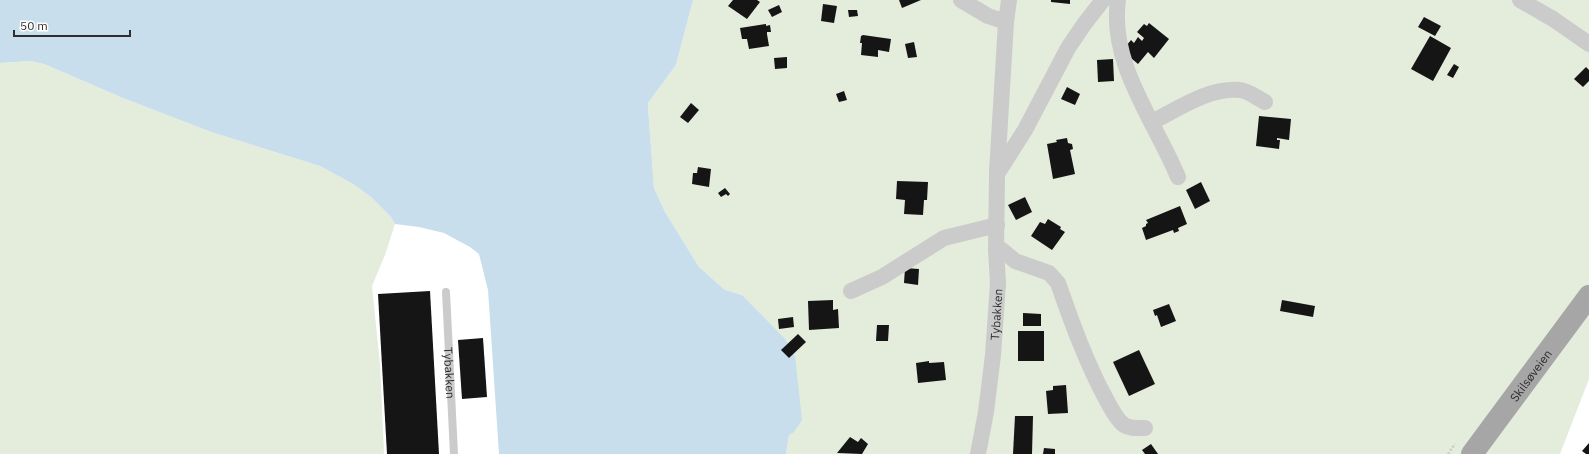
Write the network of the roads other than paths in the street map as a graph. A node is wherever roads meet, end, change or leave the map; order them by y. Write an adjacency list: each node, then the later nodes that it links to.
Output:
1 (961, 0): 6 (street)
2 (1009, 0): 6 (street, Tybakken)
3 (1103, 0): 10 (street)
4 (1118, 0): 9 (street)
5 (1520, 0): 7 (street)
6 (1006, 22): 10 (street, Tybakken)
7 (1589, 44)
8 (1265, 102): 9 (street)
9 (1152, 122): 11 (street)
10 (997, 174): 12 (street, Tybakken)
11 (1178, 177)
12 (997, 225): 13 (street, Tybakken); 14 (street)
13 (996, 249): 17 (street); 19 (street, Tybakken)
14 (851, 291)
15 (446, 292): 18 (lane, Tybakken)
16 (1589, 296): 20 (main road, Skilsøveien)
17 (1145, 428)
18 (454, 454)
19 (978, 454)
20 (1472, 454)

